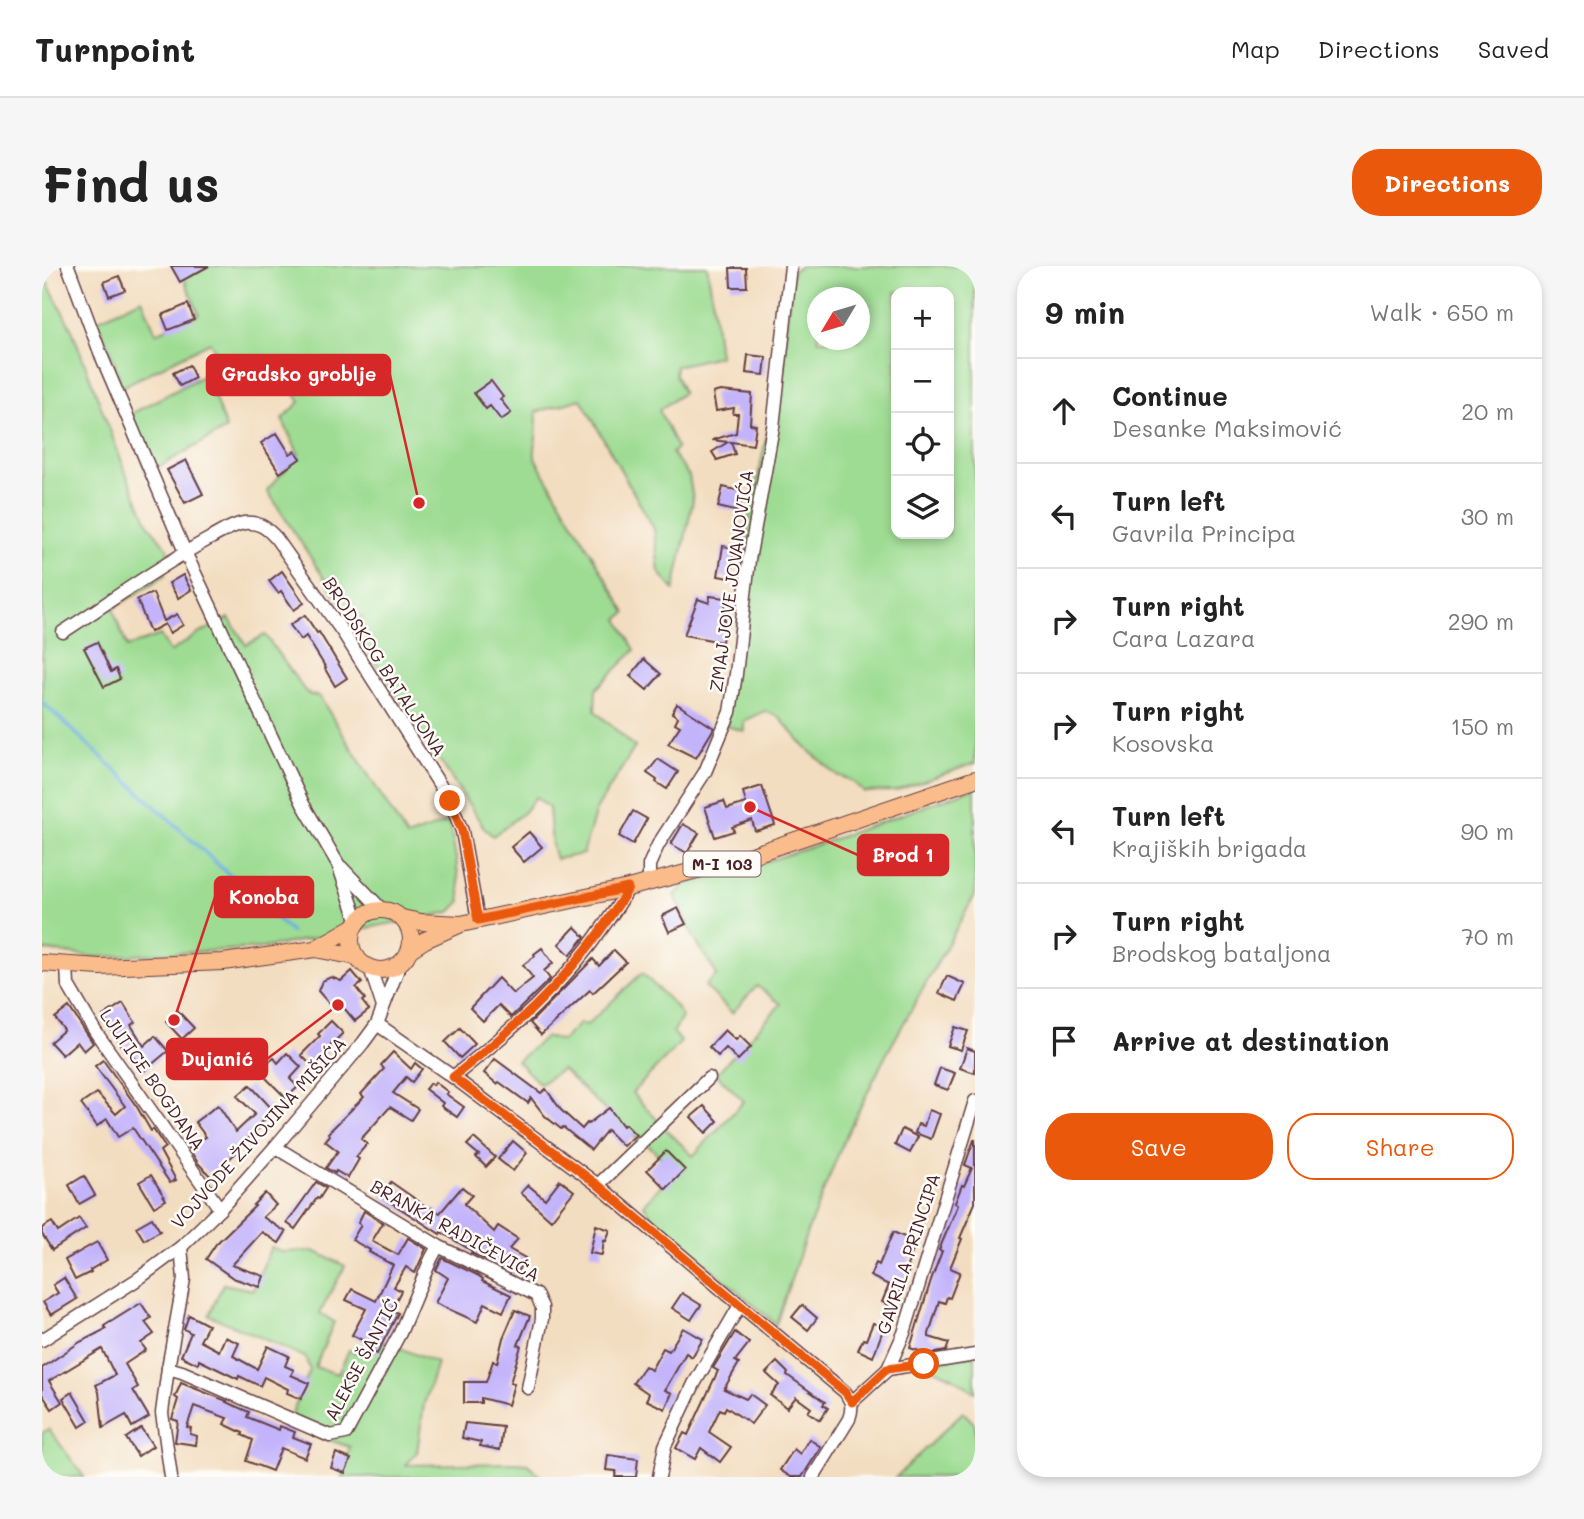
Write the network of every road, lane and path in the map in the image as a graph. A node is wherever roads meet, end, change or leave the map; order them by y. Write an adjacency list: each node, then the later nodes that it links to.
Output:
1 (68, 266): 3 (street)
2 (791, 266): 7 (street, ZMAJ JOVE JOVANOVIĆA)
3 (185, 552): 4 (street, BRODSKOG BATALJONA); 6 (street); 11 (street, BRODSKOG BATALJONA)
4 (63, 632)
5 (975, 779): 7 (main road, M-I 103)
6 (338, 864): 9 (street); 12 (street)
7 (649, 882): 8 (main road, M-I 103)
8 (628, 888): 11 (main road, M-I 103); 23 (street)
9 (382, 910): 10 (main road, M-I 103); 12 (main road)
10 (402, 918): 13 (main road, M-I 103); 15 (main road)
11 (478, 920): 13 (main road, M-I 103)
12 (356, 924): 14 (main road); 16 (main road)
13 (461, 924): 15 (main road, M-I 103)
14 (315, 949): 16 (main road); 19 (main road)
15 (411, 949): 18 (main road, M-I 103)
16 (356, 957): 20 (main road)
17 (42, 963): 19 (main road)
18 (398, 965): 20 (main road); 21 (street, VOJVODE ŽIVOJINA MIŠIĆA)
19 (66, 966): 28 (street, LJUTICE BOGDANA)
20 (370, 968): 21 (street)
21 (383, 1007): 22 (street, VOJVODE ŽIVOJINA MIŠIĆA)
22 (377, 1024): 23 (street); 26 (street, VOJVODE ŽIVOJINA MIŠIĆA)
23 (453, 1077): 27 (street)
24 (709, 1077): 27 (street)
25 (975, 1101): 35 (street, GAVRILA PRINCIPA)
26 (275, 1147): 28 (street, VOJVODE ŽIVOJINA MIŠIĆA); 29 (street, BRANKA RADIČEVIĆA)
27 (598, 1185): 31 (street)
28 (220, 1209): 30 (street, VOJVODE ŽIVOJINA MIŠIĆA)
29 (438, 1246): 34 (street, ALEKSE ŠANTIĆ); 36 (street, BRANKA RADIČEVIĆA)
30 (181, 1247): 32 (street, VOJVODE ŽIVOJINA MIŠIĆA); 34 (street)
31 (740, 1305): 37 (street); 39 (street)
32 (42, 1340)
33 (975, 1355): 35 (street)
34 (168, 1368): 38 (street)
35 (887, 1369): 37 (street, GAVRILA PRINCIPA)
36 (528, 1388)
37 (852, 1402): 40 (street)
38 (171, 1477)
39 (659, 1477)
40 (813, 1477)

